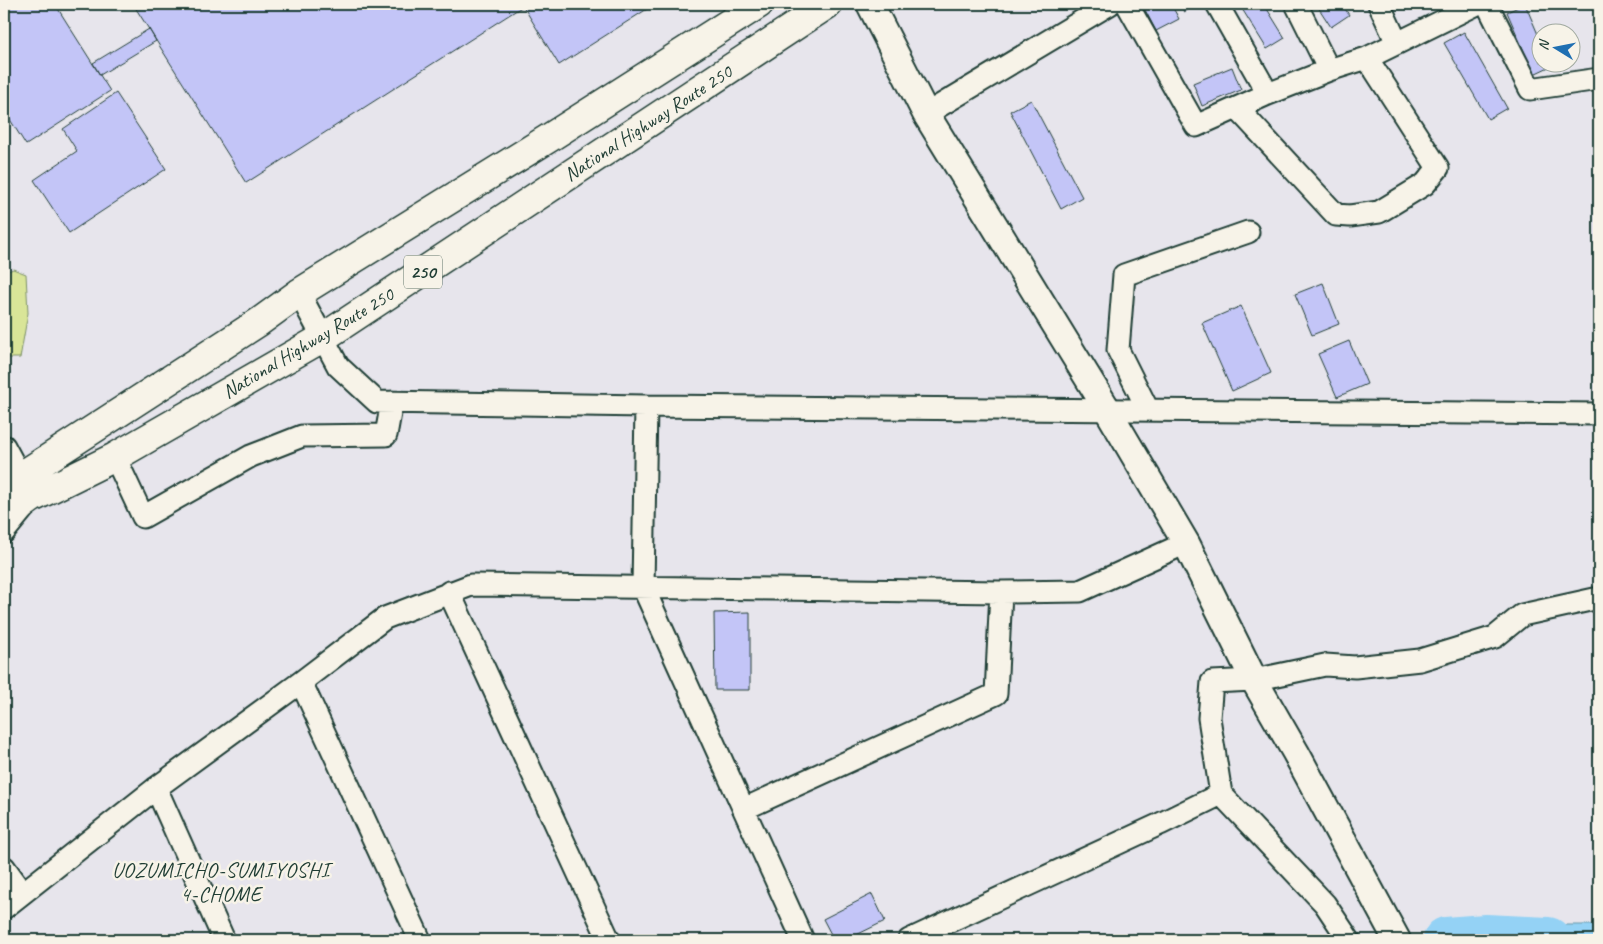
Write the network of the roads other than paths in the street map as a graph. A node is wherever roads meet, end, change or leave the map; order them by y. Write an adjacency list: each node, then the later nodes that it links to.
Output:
1 (759, 4): 19 (highway, National Highway Route 250 / 250)
2 (828, 4): 20 (highway, National Highway Route 250 / 250)
3 (870, 4): 17 (street)
4 (1110, 4): 17 (street)
5 (1127, 4): 16 (street)
6 (1217, 4): 15 (street)
7 (1296, 4): 13 (street)
8 (1378, 4): 11 (street)
9 (1477, 4): 11 (street)
10 (1487, 4): 14 (street)
11 (1397, 42): 12 (street)
12 (1367, 58): 13 (street); 16 (street)
13 (1329, 70): 15 (street)
14 (1599, 79)
15 (1268, 94): 16 (street)
16 (1237, 108)
17 (926, 114): 23 (street)
18 (1248, 232): 24 (street)
19 (299, 293): 20 (street); 28 (highway, National Highway Route 250 / 250)
20 (324, 337): 21 (street); 27 (highway, National Highway Route 250 / 250)
21 (392, 402): 22 (street); 27 (street)
22 (646, 406): 23 (street); 32 (street)
23 (1107, 409): 24 (street); 31 (street)
24 (1148, 410): 25 (street)
25 (1599, 414)
26 (4, 446): 28 (street)
27 (116, 457): 28 (highway, National Highway Route 250 / 250)
28 (15, 485): 29 (highway, National Highway Route 250 / 250); 30 (street)
29 (4, 518)
30 (4, 532)
31 (1186, 543): 34 (street); 36 (street)
32 (643, 587): 33 (street); 34 (street); 40 (street)
33 (449, 592): 37 (street); 46 (street)
34 (1001, 592): 40 (street)
35 (1599, 598): 36 (street)
36 (1254, 680): 39 (street); 50 (street)
37 (301, 682): 38 (street); 45 (street)
38 (156, 788): 42 (street); 44 (street)
39 (1221, 794): 48 (street); 49 (street)
40 (744, 809): 47 (street)
41 (4, 866): 42 (street)
42 (24, 893): 43 (street)
43 (4, 908)
44 (224, 940)
45 (420, 940)
46 (609, 940)
47 (803, 940)
48 (909, 940)
49 (1349, 940)
50 (1397, 940)

